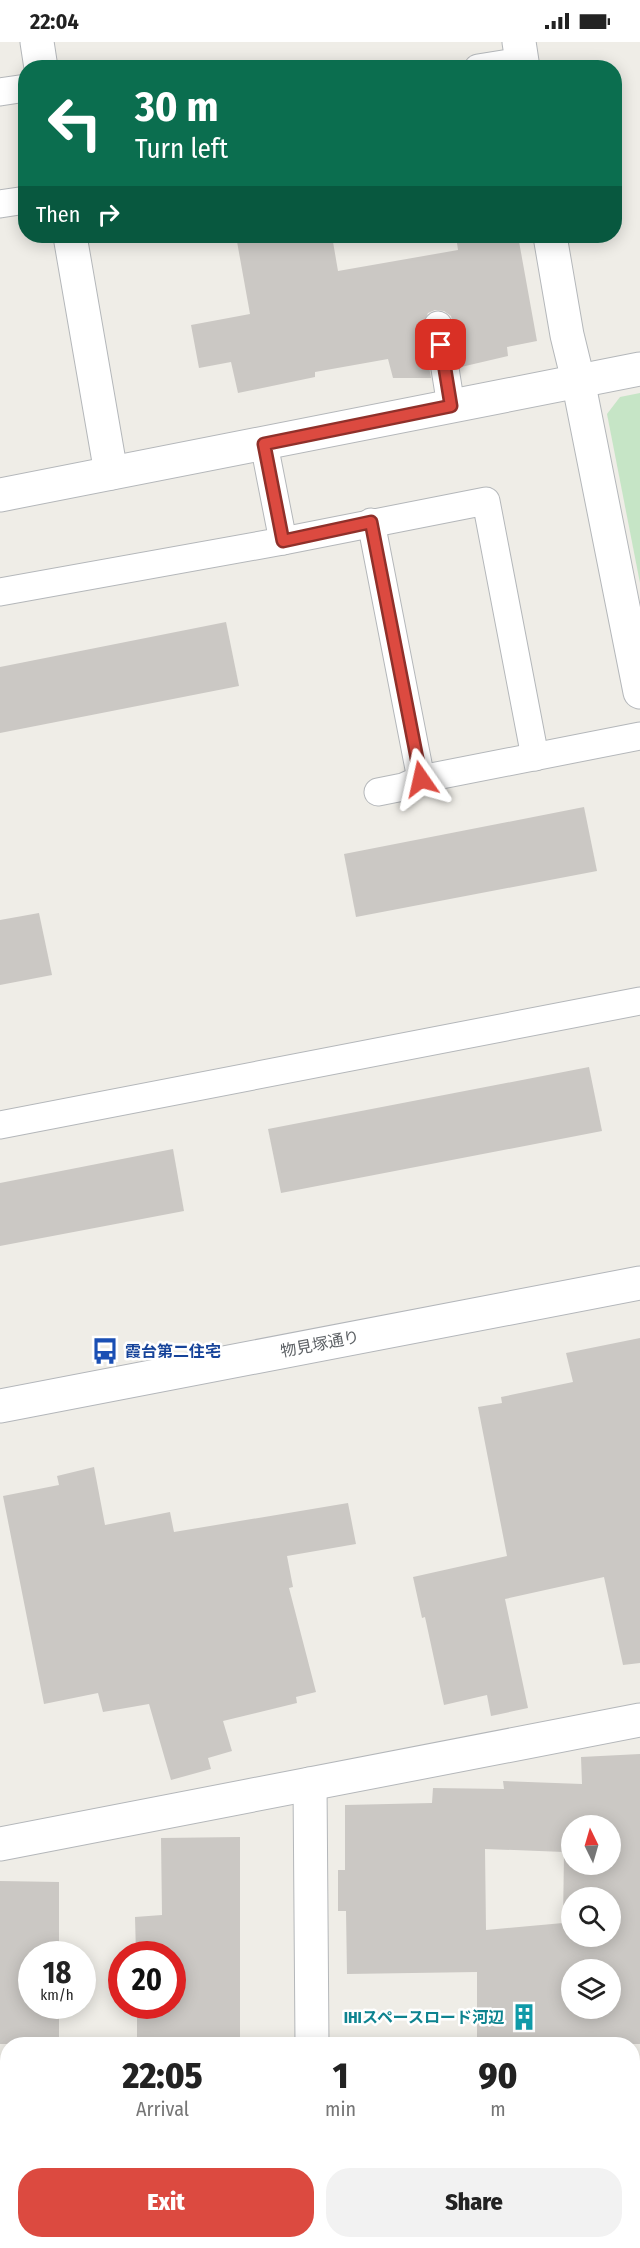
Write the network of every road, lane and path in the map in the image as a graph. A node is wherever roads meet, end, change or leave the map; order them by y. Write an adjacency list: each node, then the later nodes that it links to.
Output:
1 (37, 42): 2 (street)
2 (40, 60)
3 (18, 89): 4 (lane)
4 (0, 92)
5 (18, 201): 6 (lane)
6 (0, 204)
7 (71, 243): 14 (street)
8 (551, 243): 11 (street)
9 (438, 325): 12 (lane)
10 (640, 369): 11 (street)
11 (578, 380): 12 (street); 19 (street)
12 (451, 406): 13 (street)
13 (264, 444): 14 (street); 17 (lane)
14 (111, 473): 15 (street)
15 (0, 495)
16 (371, 522): 17 (lane); 21 (lane); 22 (lane)
17 (283, 541): 18 (lane)
18 (0, 592)
19 (640, 692)
20 (640, 736): 21 (lane)
21 (535, 757): 22 (lane)
22 (421, 779): 23 (lane)
23 (378, 792)
24 (640, 1001): 25 (lane)
25 (0, 1125)
26 (640, 1283): 27 (street, 物見塚通り)
27 (0, 1406)
28 (640, 1720): 29 (street)
29 (310, 1784): 30 (street); 31 (street)
30 (0, 1844)
31 (312, 2037)

